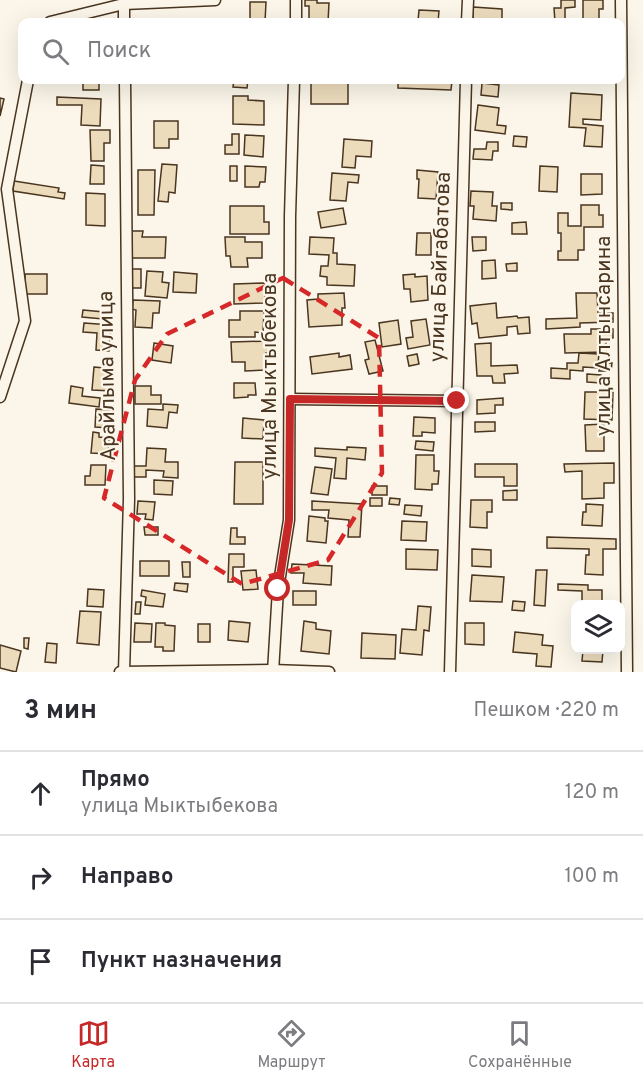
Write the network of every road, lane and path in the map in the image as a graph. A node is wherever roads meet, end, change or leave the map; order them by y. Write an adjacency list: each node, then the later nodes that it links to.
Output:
1 (212, 0): 5 (street)
2 (296, 0): 8 (street)
3 (468, 0): 9 (street)
4 (621, 0): 10 (street, улица Алтынсарина)
5 (124, 4): 6 (street); 7 (street)
6 (66, 18)
7 (124, 18)
8 (296, 18)
9 (467, 18)
10 (621, 18)
11 (27, 84): 16 (street)
12 (125, 84): 21 (street, Арайлыма улица)
13 (294, 84): 18 (street, улица Мыктыбекова)
14 (466, 84): 19 (street, улица Байгабатова)
15 (622, 84): 24 (street, улица Алтынсарина)
16 (4, 188): 17 (street)
17 (0, 397)
18 (290, 399): 19 (street); 20 (street, улица Мыктыбекова)
19 (457, 401): 23 (street, улица Байгабатова)
20 (272, 671): 21 (street); 22 (street)
21 (122, 672)
22 (329, 672)
23 (450, 672)
24 (627, 672)

